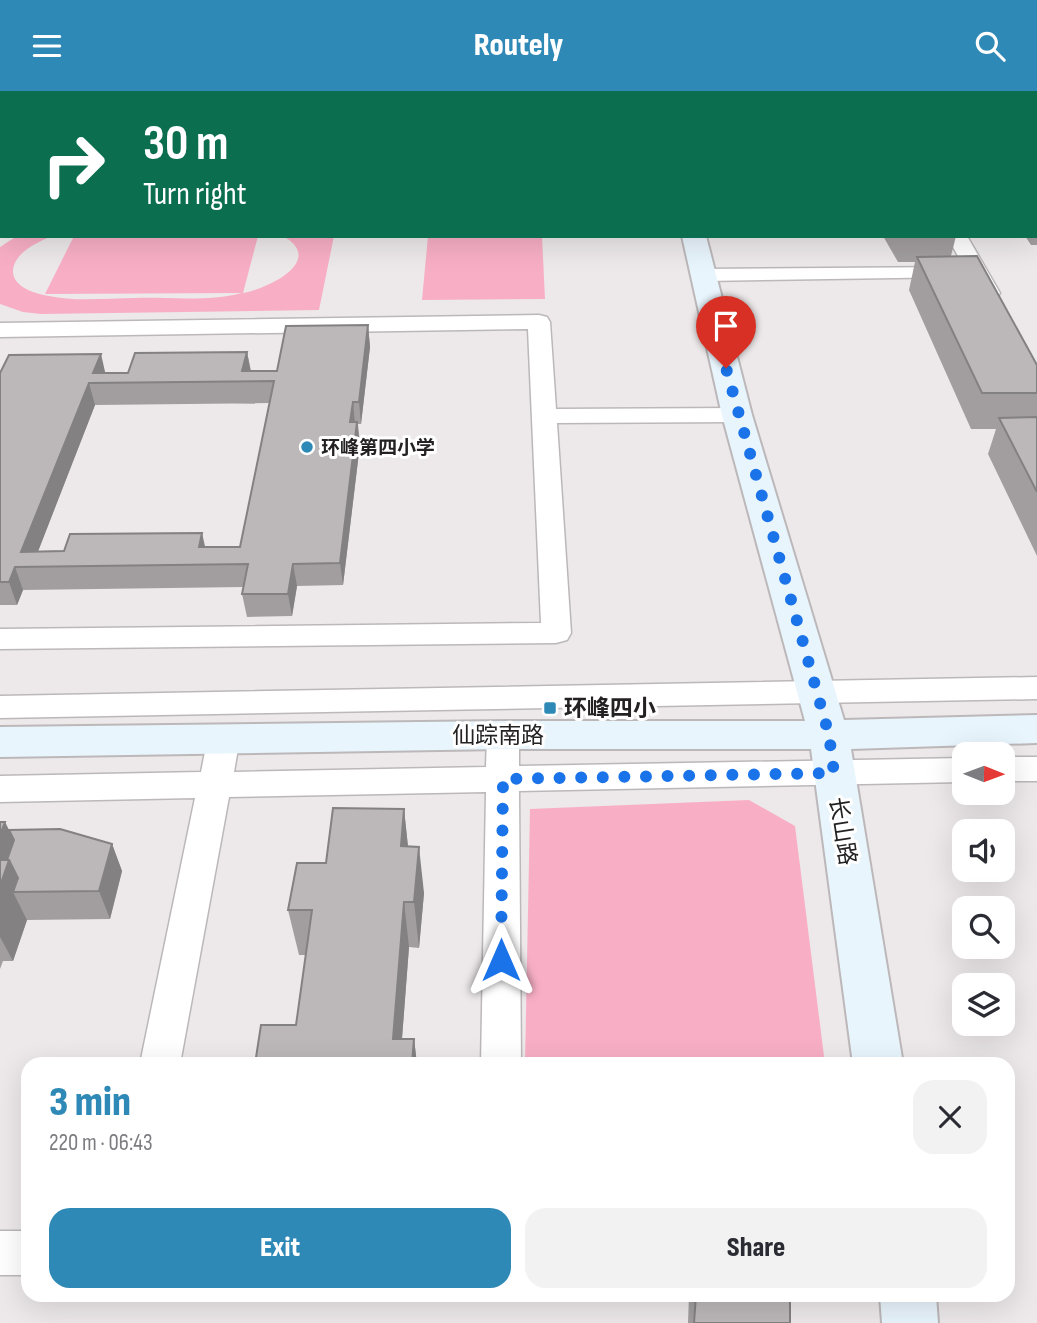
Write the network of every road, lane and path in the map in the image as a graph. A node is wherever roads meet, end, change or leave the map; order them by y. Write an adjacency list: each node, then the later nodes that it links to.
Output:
1 (695, 238): 4 (street, 长山路)
2 (958, 238): 3 (street)
3 (978, 273): 4 (street); 5 (street)
4 (704, 275): 7 (street, 长山路)
5 (998, 307)
6 (0, 330): 8 (street)
7 (737, 415): 8 (street); 11 (street, 长山路)
8 (543, 416): 9 (street)
9 (0, 639)
10 (1037, 688): 11 (street)
11 (816, 692): 12 (street); 15 (street, 长山路)
12 (0, 707)
13 (1037, 729): 15 (street, 仙踪南路)
14 (503, 734): 15 (street, 仙踪南路); 16 (street, 仙踪南路); 22 (street)
15 (829, 735): 21 (street, 长山路)
16 (224, 737): 17 (street, 仙踪南路); 23 (street)
17 (0, 742)
18 (1015, 769): 19 (street)
19 (1037, 769)
20 (952, 770): 21 (street)
21 (834, 773): 22 (street); 27 (street, 长山路)
22 (503, 779): 23 (street); 26 (street)
23 (215, 785): 24 (street); 25 (street)
24 (0, 789)
25 (161, 1057)
26 (501, 1057)
27 (877, 1057)
28 (0, 1252): 29 (street)
29 (21, 1253)
30 (909, 1302): 31 (street)
31 (911, 1323)

